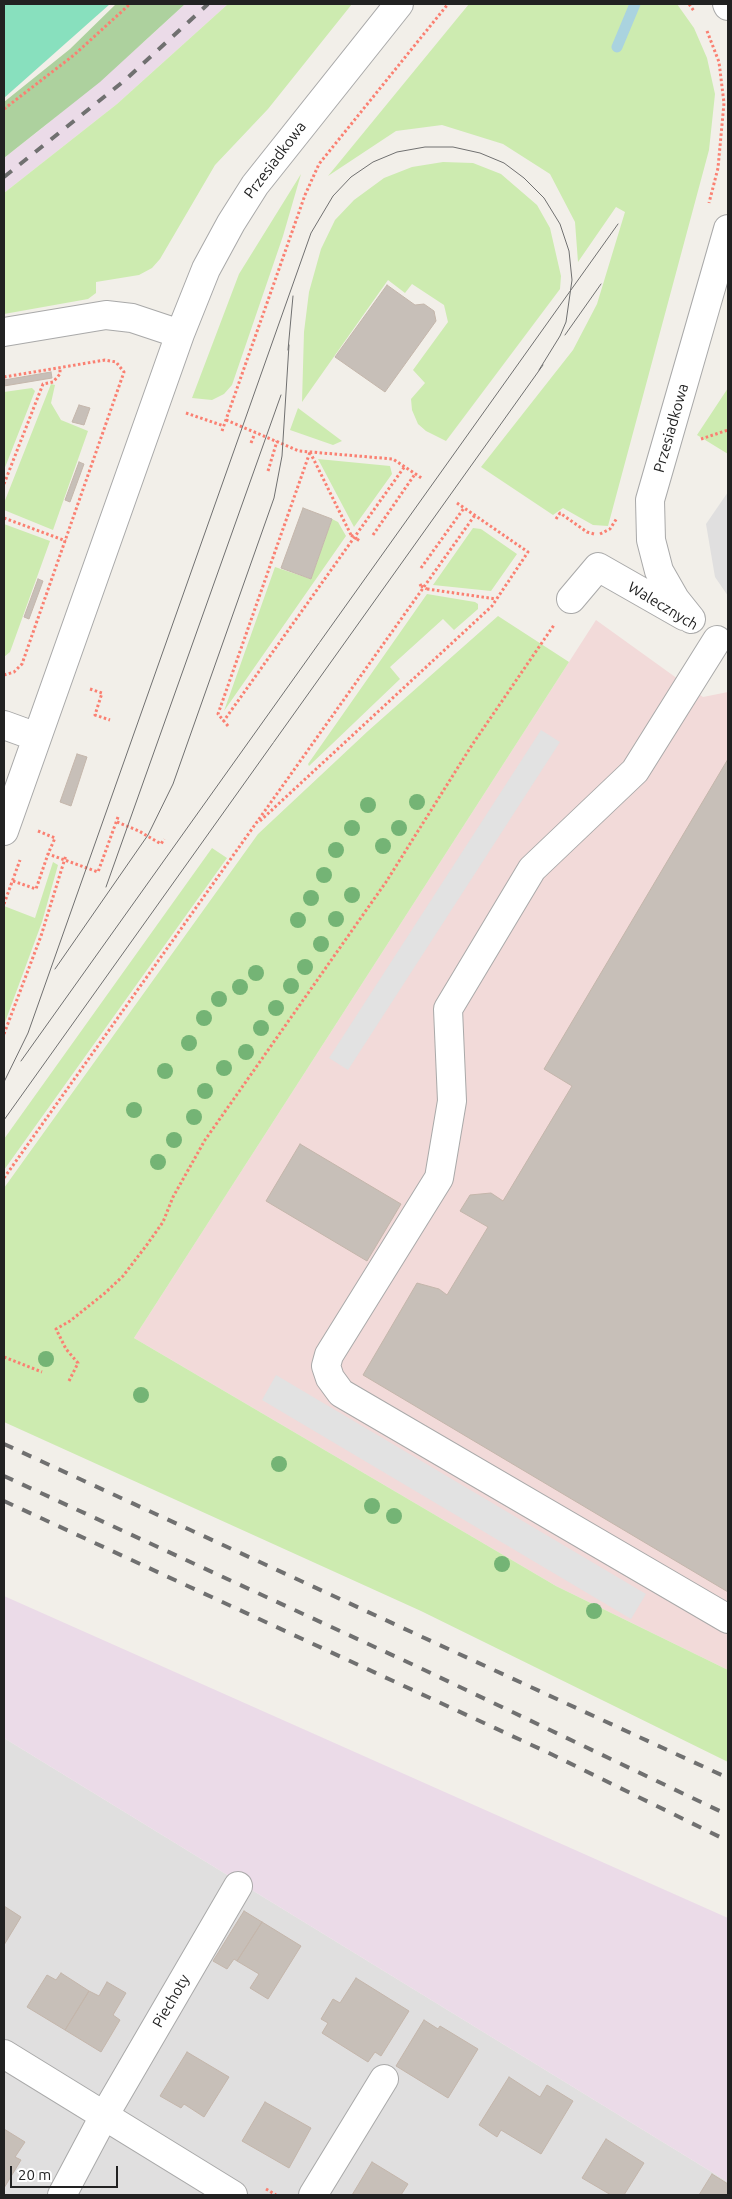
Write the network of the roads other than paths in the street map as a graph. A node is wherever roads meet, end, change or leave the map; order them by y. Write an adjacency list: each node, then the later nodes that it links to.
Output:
1 (399, 4): 4 (street, Przesiadkowa)
2 (728, 230): 6 (street, Przesiadkowa)
3 (4, 332): 4 (street)
4 (180, 334): 9 (street, Przesiadkowa)
5 (571, 599): 6 (street, Walecznych)
6 (691, 619): 7 (street, Walecznych)
7 (723, 643): 11 (street)
8 (4, 725): 9 (street)
9 (37, 736): 10 (street, Przesiadkowa)
10 (4, 831)
11 (728, 1619)
12 (238, 1886): 15 (street, Piechoty)
13 (4, 2054): 15 (street)
14 (384, 2079): 18 (street)
15 (104, 2116): 16 (street, Piechoty); 17 (street)
16 (62, 2195)
17 (233, 2195)
18 (312, 2195)

